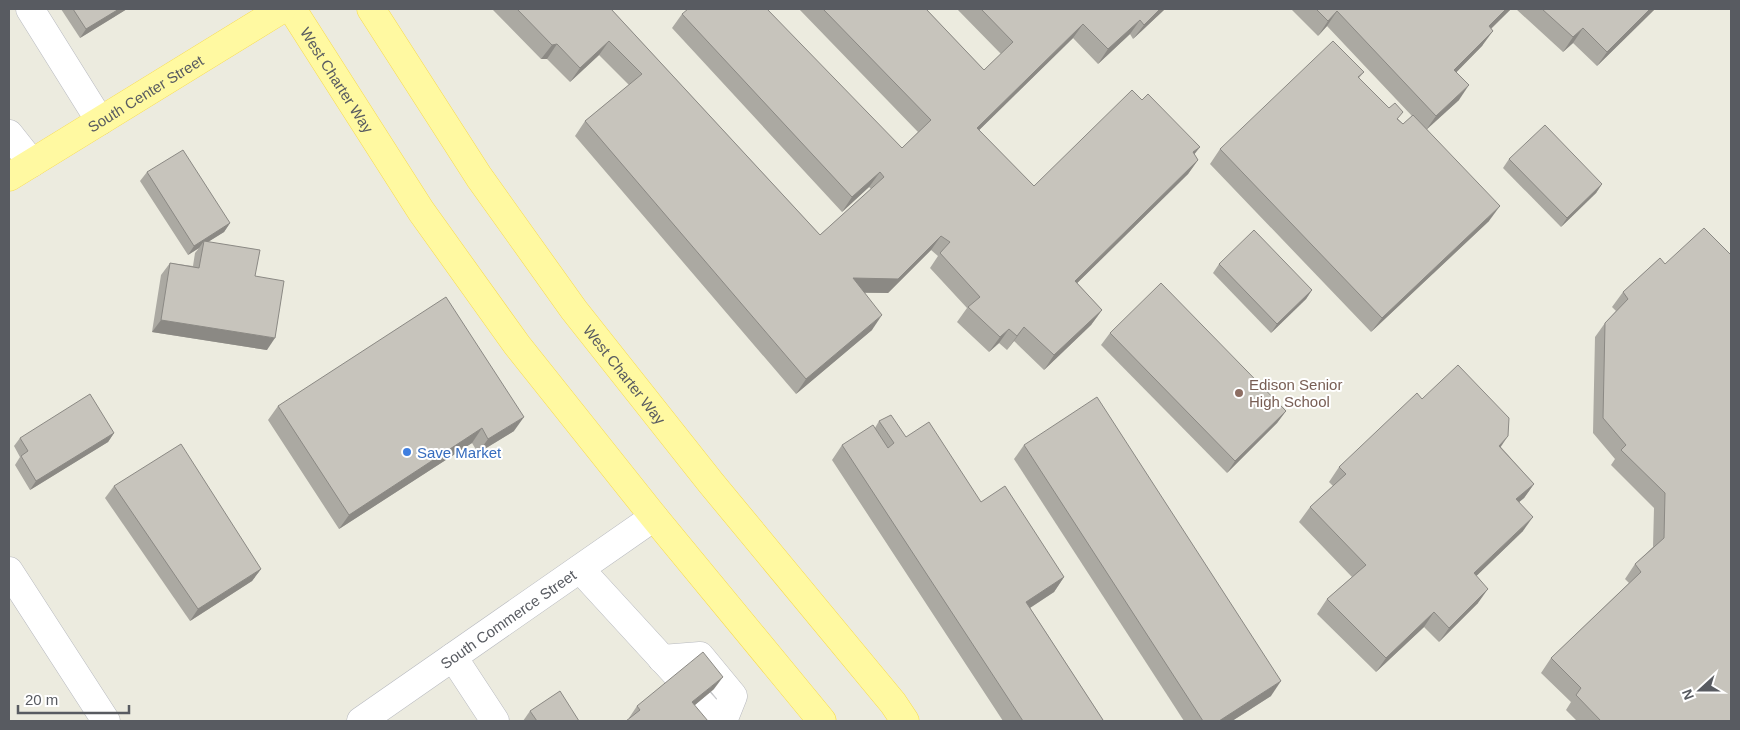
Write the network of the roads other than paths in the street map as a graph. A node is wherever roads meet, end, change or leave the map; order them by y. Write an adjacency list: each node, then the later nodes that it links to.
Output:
1 (30, 9): 5 (street)
2 (282, 9): 5 (main road, South Center Street)
3 (292, 9): 9 (main road, West Charter Way)
4 (371, 9): 20 (main road, West Charter Way)
5 (100, 121): 7 (main road, South Center Street)
6 (9, 134): 7 (street)
7 (32, 163): 8 (main road, South Center Street)
8 (9, 177)
9 (654, 517): 10 (street, South Commerce Street); 19 (main road, West Charter Way)
10 (580, 569): 12 (street, South Commerce Street); 18 (street)
11 (9, 571): 14 (street)
12 (453, 657): 15 (street, South Commerce Street); 16 (street)
13 (699, 701): 17 (street)
14 (106, 721)
15 (361, 721)
16 (495, 721)
17 (717, 721)
18 (723, 721)
19 (822, 721)
20 (905, 721)

